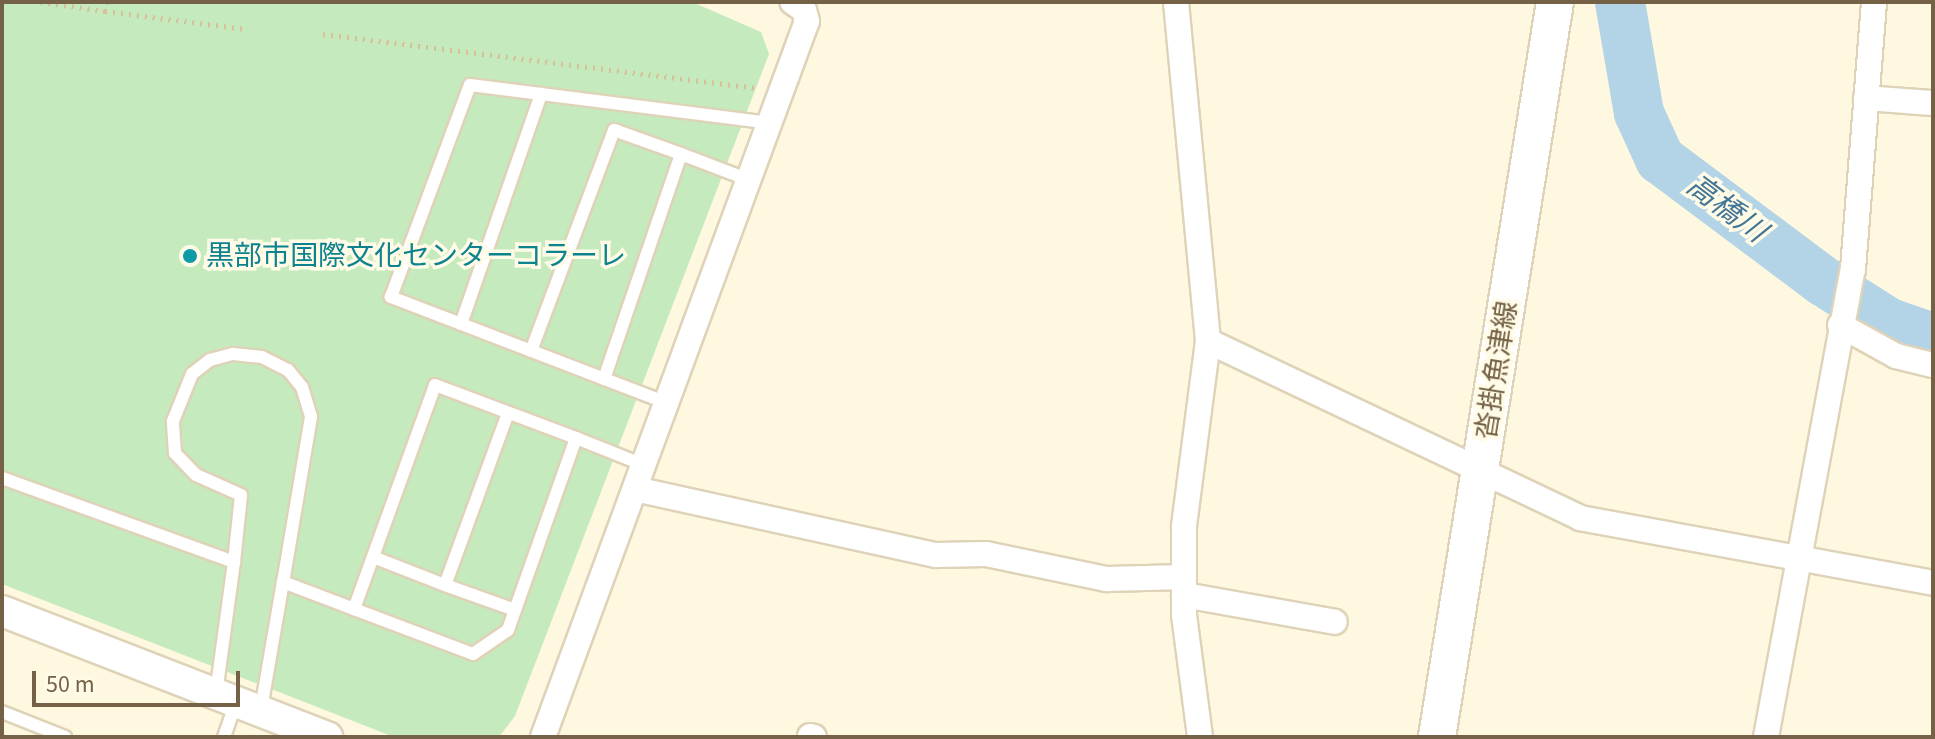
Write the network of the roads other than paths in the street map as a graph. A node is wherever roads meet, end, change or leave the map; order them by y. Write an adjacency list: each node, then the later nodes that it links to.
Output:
1 (1176, 2): 15 (street)
2 (1555, 2): 23 (main road, 沓掛魚津線)
3 (1874, 2): 6 (street)
4 (805, 5): 9 (street)
5 (541, 94): 8 (lane); 13 (lane); 13 (lane)
6 (1866, 98): 7 (street); 14 (street)
7 (1933, 103)
8 (622, 104): 9 (lane); 10 (lane)
9 (770, 123): 12 (street)
10 (614, 130): 11 (lane); 16 (lane)
11 (681, 154): 12 (lane); 18 (lane)
12 (749, 180): 19 (street)
13 (461, 324): 16 (lane)
14 (1840, 325): 17 (street); 27 (street)
15 (1208, 341): 23 (street); 32 (street)
16 (531, 351): 18 (lane)
17 (1933, 365)
18 (604, 379): 19 (lane)
19 (667, 403): 22 (street)
20 (508, 413): 21 (lane); 26 (lane); 31 (lane)
21 (576, 438): 22 (lane); 34 (lane)
22 (644, 465): 25 (street)
23 (1481, 474): 27 (street); 44 (main road, 沓掛魚津線)
24 (2, 478): 28 (lane)
25 (635, 489): 32 (street); 42 (street)
26 (373, 557): 31 (lane); 33 (lane)
27 (1796, 558): 30 (street); 45 (street)
28 (234, 562): 29 (lane); 37 (lane)
29 (283, 582): 33 (lane); 37 (lane)
30 (1933, 583)
31 (445, 585): 34 (lane)
32 (1184, 586): 36 (street); 43 (street)
33 (354, 609): 34 (lane)
34 (515, 610)
35 (2, 611): 37 (street)
36 (1335, 622)
37 (238, 702): 40 (lane); 41 (street)
38 (2, 712): 39 (lane)
39 (65, 737)
40 (224, 737)
41 (327, 737)
42 (543, 737)
43 (1200, 737)
44 (1437, 737)
45 (1766, 737)

